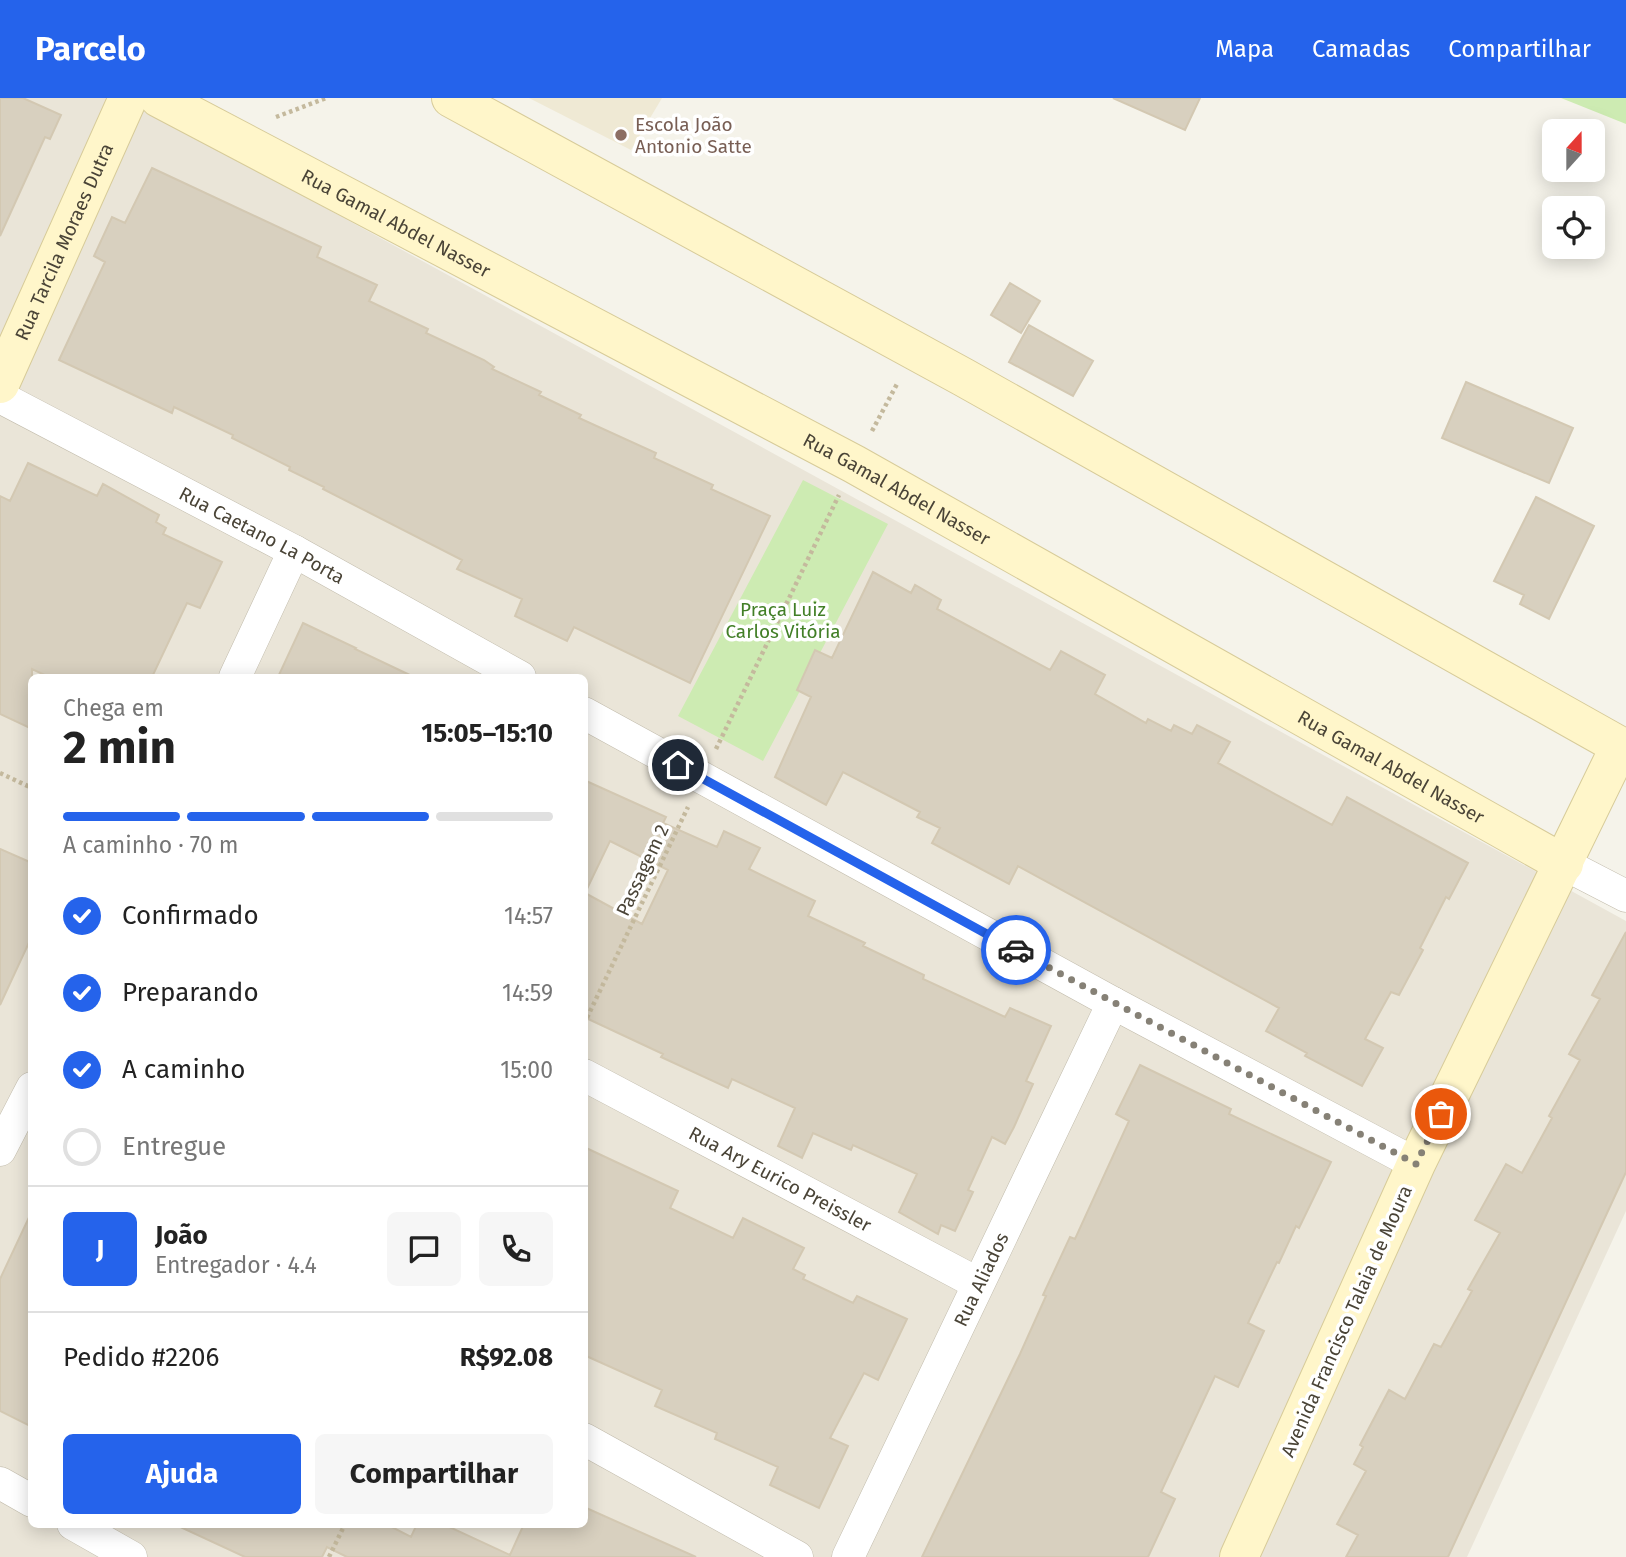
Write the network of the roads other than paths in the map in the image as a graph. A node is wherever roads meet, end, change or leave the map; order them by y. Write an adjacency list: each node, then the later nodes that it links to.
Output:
1 (128, 98): 4 (street, Rua Tarcila Moraes Dutra)
2 (159, 98): 11 (street, Rua Gamal Abdel Nasser)
3 (451, 98): 10 (street)
4 (0, 384)
5 (0, 397): 6 (street, Rua Caetano La Porta)
6 (293, 551): 7 (street); 8 (street, Rua Caetano La Porta)
7 (236, 674)
8 (515, 674)
9 (588, 715): 13 (street)
10 (1623, 748): 11 (street, Avenida Francisco Talaia de Moura)
11 (1564, 864): 12 (street, Rua Gamal Abdel Nasser); 18 (street, Avenida Francisco Talaia de Moura)
12 (1626, 896)
13 (1113, 1003): 18 (street); 19 (street, Rua Aliados)
14 (588, 1077): 19 (street, Rua Ary Eurico Preissler)
15 (28, 1104): 16 (street)
16 (23, 1124): 17 (street)
17 (0, 1150)
18 (1416, 1164): 27 (street, Avenida Francisco Talaia de Moura)
19 (977, 1283): 26 (street, Rua Aliados)
20 (588, 1442): 25 (street)
21 (0, 1483): 22 (street)
22 (28, 1498)
23 (80, 1528): 24 (street)
24 (131, 1557)
25 (797, 1557)
26 (848, 1557)
27 (1239, 1557)

